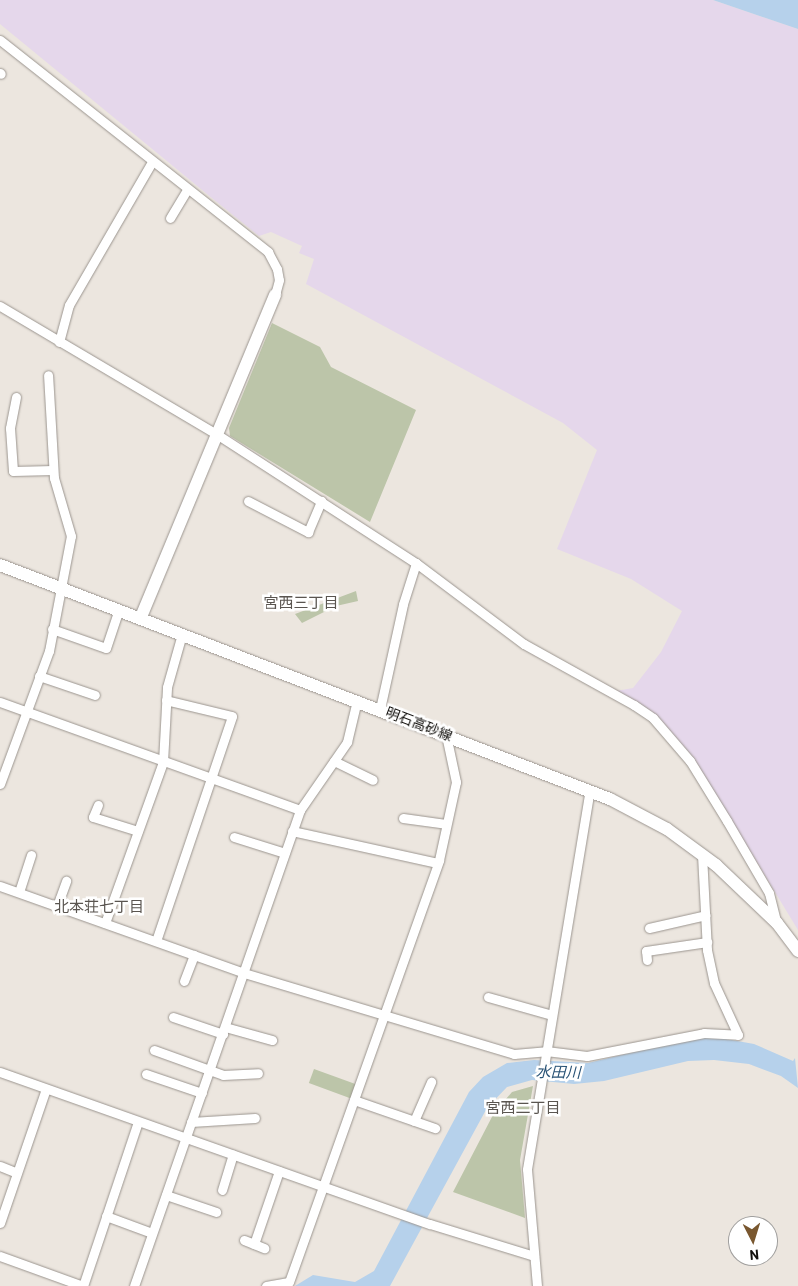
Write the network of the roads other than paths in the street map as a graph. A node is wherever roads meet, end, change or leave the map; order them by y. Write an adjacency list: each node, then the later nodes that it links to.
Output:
1 (0, 40): 2 (street)
2 (152, 162): 3 (street); 7 (street)
3 (187, 190): 4 (street); 5 (street)
4 (170, 218)
5 (275, 295): 10 (main road)
6 (0, 306): 7 (street)
7 (60, 342): 10 (street)
8 (48, 376): 11 (street)
9 (16, 397): 11 (street)
10 (218, 435): 13 (street); 18 (main road)
11 (54, 470): 16 (street)
12 (248, 500): 13 (street)
13 (320, 501): 14 (street)
14 (416, 562): 26 (street); 52 (street)
15 (0, 565): 16 (main road, 明石高砂線)
16 (61, 588): 17 (main road, 明石高砂線); 19 (street)
17 (119, 609): 18 (main road, 明石高砂線); 19 (street)
18 (141, 618): 20 (main road, 明石高砂線)
19 (52, 630): 21 (street)
20 (182, 634): 23 (street); 24 (main road, 明石高砂線)
21 (39, 676): 22 (street); 27 (street)
22 (95, 695)
23 (166, 700): 30 (street); 31 (street)
24 (357, 700): 26 (main road, 明石高砂線); 29 (street)
25 (0, 702): 27 (street)
26 (380, 709): 28 (main road, 明石高砂線)
27 (25, 711): 30 (street); 33 (street)
28 (446, 735): 34 (main road, 明石高砂線); 38 (street)
29 (334, 761): 32 (street); 36 (street)
30 (163, 762): 31 (street); 39 (street)
31 (211, 778): 36 (street); 54 (street)
32 (373, 780)
33 (0, 784)
34 (590, 790): 43 (main road, 明石高砂線); 62 (street)
35 (98, 805): 39 (street)
36 (300, 810): 40 (street)
37 (403, 818): 38 (street)
38 (446, 824): 45 (street)
39 (138, 831): 51 (street)
40 (292, 831): 42 (street); 45 (street)
41 (234, 837): 42 (street)
42 (285, 853): 59 (street)
43 (702, 854): 50 (street); 52 (main road, 明石高砂線)
44 (31, 855): 48 (street)
45 (438, 863): 63 (street)
46 (66, 881): 49 (street)
47 (0, 886): 48 (street)
48 (19, 892): 49 (street)
49 (57, 906): 51 (street)
50 (706, 915): 53 (street); 55 (street)
51 (105, 923): 54 (street)
52 (777, 923): 56 (main road, 明石高砂線)
53 (649, 928)
54 (156, 942): 57 (street)
55 (707, 942): 58 (street); 68 (street)
56 (798, 951)
57 (194, 955): 59 (street); 60 (street)
58 (647, 960)
59 (244, 973): 63 (street); 65 (street)
60 (184, 981)
61 (488, 997): 62 (street)
62 (552, 1015): 68 (street)
63 (384, 1016): 68 (street); 76 (street)
64 (174, 1017): 65 (street)
65 (224, 1030): 66 (street); 69 (street)
66 (272, 1040)
67 (154, 1050): 69 (street)
68 (546, 1050): 98 (street)
69 (210, 1070): 71 (street); 75 (street)
70 (0, 1072): 74 (street)
71 (258, 1073)
72 (146, 1074): 75 (street)
73 (431, 1082): 78 (street)
74 (46, 1089): 79 (street); 85 (street)
75 (202, 1093): 80 (street)
76 (354, 1100): 78 (street); 87 (street)
77 (255, 1118): 80 (street)
78 (414, 1121): 81 (street)
79 (138, 1122): 82 (street); 91 (street)
80 (191, 1122): 82 (street)
81 (435, 1128)
82 (185, 1138): 83 (street); 89 (street)
83 (233, 1155): 86 (street); 88 (street)
84 (0, 1166): 85 (street)
85 (17, 1172): 92 (street)
86 (279, 1172): 87 (street); 95 (street)
87 (324, 1186): 98 (street); 101 (street)
88 (222, 1190)
89 (166, 1195): 90 (street); 93 (street)
90 (216, 1212)
91 (106, 1216): 93 (street); 99 (street)
92 (0, 1223)
93 (152, 1233): 100 (street)
94 (244, 1240): 95 (street)
95 (254, 1244): 96 (street)
96 (264, 1248)
97 (0, 1256): 99 (street)
98 (534, 1256): 102 (street)
99 (83, 1286)
100 (134, 1286)
101 (266, 1286)
102 (537, 1286)

